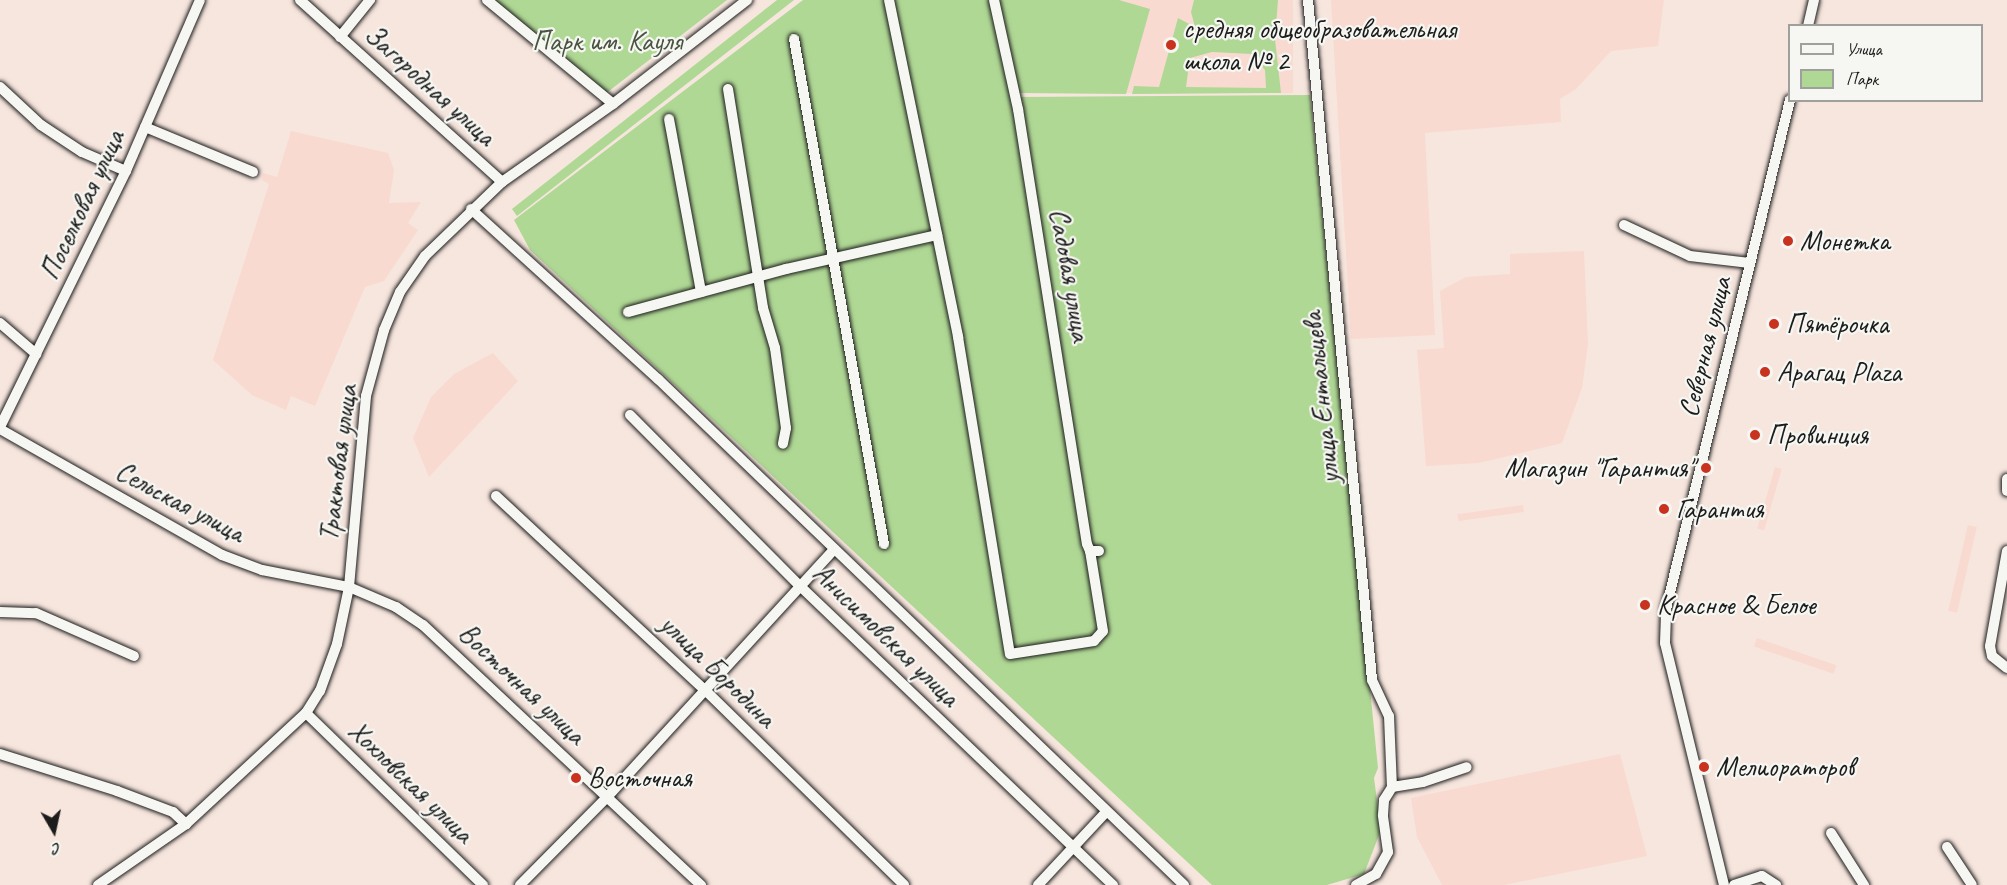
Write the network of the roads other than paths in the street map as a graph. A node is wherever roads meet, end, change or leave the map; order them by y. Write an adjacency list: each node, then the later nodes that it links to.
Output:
1 (200, 0): 18 (street, Поселковая улица)
2 (300, 0): 11 (street, Загородная улица)
3 (370, 0): 11 (street)
4 (487, 0): 16 (street)
5 (747, 0): 16 (street, Трактовая улица)
6 (889, 0): 24 (street)
7 (994, 0): 24 (street, Садовая улица)
8 (1308, 0): 51 (street, улица Ентальцева)
9 (1814, 0): 10 (street)
10 (1808, 24)
11 (340, 37): 21 (street, Загородная улица)
12 (794, 39): 25 (street)
13 (0, 87): 19 (street)
14 (728, 89): 27 (street)
15 (1790, 102): 26 (street, Северная улица)
16 (613, 104): 21 (street, Трактовая улица)
17 (669, 119): 28 (street)
18 (145, 127): 19 (street, Поселковая улица); 20 (street)
19 (126, 171): 31 (street, Поселковая улица)
20 (253, 172)
21 (502, 182): 22 (street, Трактовая улица)
22 (471, 209): 39 (street); 43 (street, Трактовая улица)
23 (1624, 225): 26 (street)
24 (937, 235): 25 (street)
25 (833, 257): 27 (street); 38 (street)
26 (1750, 263): 67 (street, Северная улица)
27 (758, 277): 28 (street); 34 (street)
28 (701, 292): 29 (street)
29 (628, 312)
30 (2, 329): 31 (street)
31 (36, 354): 33 (street, Поселковая улица)
32 (630, 415): 42 (street, Анисимовская улица)
33 (0, 428): 43 (street, Сельская улица)
34 (783, 444)
35 (2007, 479): 36 (street)
36 (2007, 491)
37 (496, 496): 47 (street, улица Бородина)
38 (884, 544)
39 (834, 549): 42 (street); 53 (street)
40 (2007, 551): 41 (street)
41 (2005, 577): 46 (street)
42 (800, 586): 47 (street); 56 (street, Анисимовская улица)
43 (349, 587): 48 (street, Трактовая улица); 52 (street, Восточная улица)
44 (0, 612): 45 (street)
45 (134, 656)
46 (2007, 668)
47 (704, 689): 52 (street); 62 (street, улица Бородина)
48 (306, 713): 54 (street, Трактовая улица); 59 (street, Хохловская улица)
49 (0, 754): 54 (street)
50 (1467, 767): 51 (street)
51 (1392, 787): 66 (street)
52 (608, 796): 60 (street); 61 (street, Восточная улица)
53 (1106, 812): 56 (street); 65 (street)
54 (186, 824): 58 (street, Трактовая улица)
55 (1831, 833): 70 (street)
56 (1074, 847): 63 (street); 64 (street, Анисимовская улица)
57 (1947, 847): 71 (street)
58 (98, 885)
59 (483, 885)
60 (519, 885)
61 (701, 885)
62 (904, 885)
63 (1038, 885)
64 (1113, 885)
65 (1184, 885)
66 (1356, 885)
67 (1724, 885)
68 (1734, 885): 69 (street)
69 (1776, 885)
70 (1864, 885)
71 (1972, 885)

